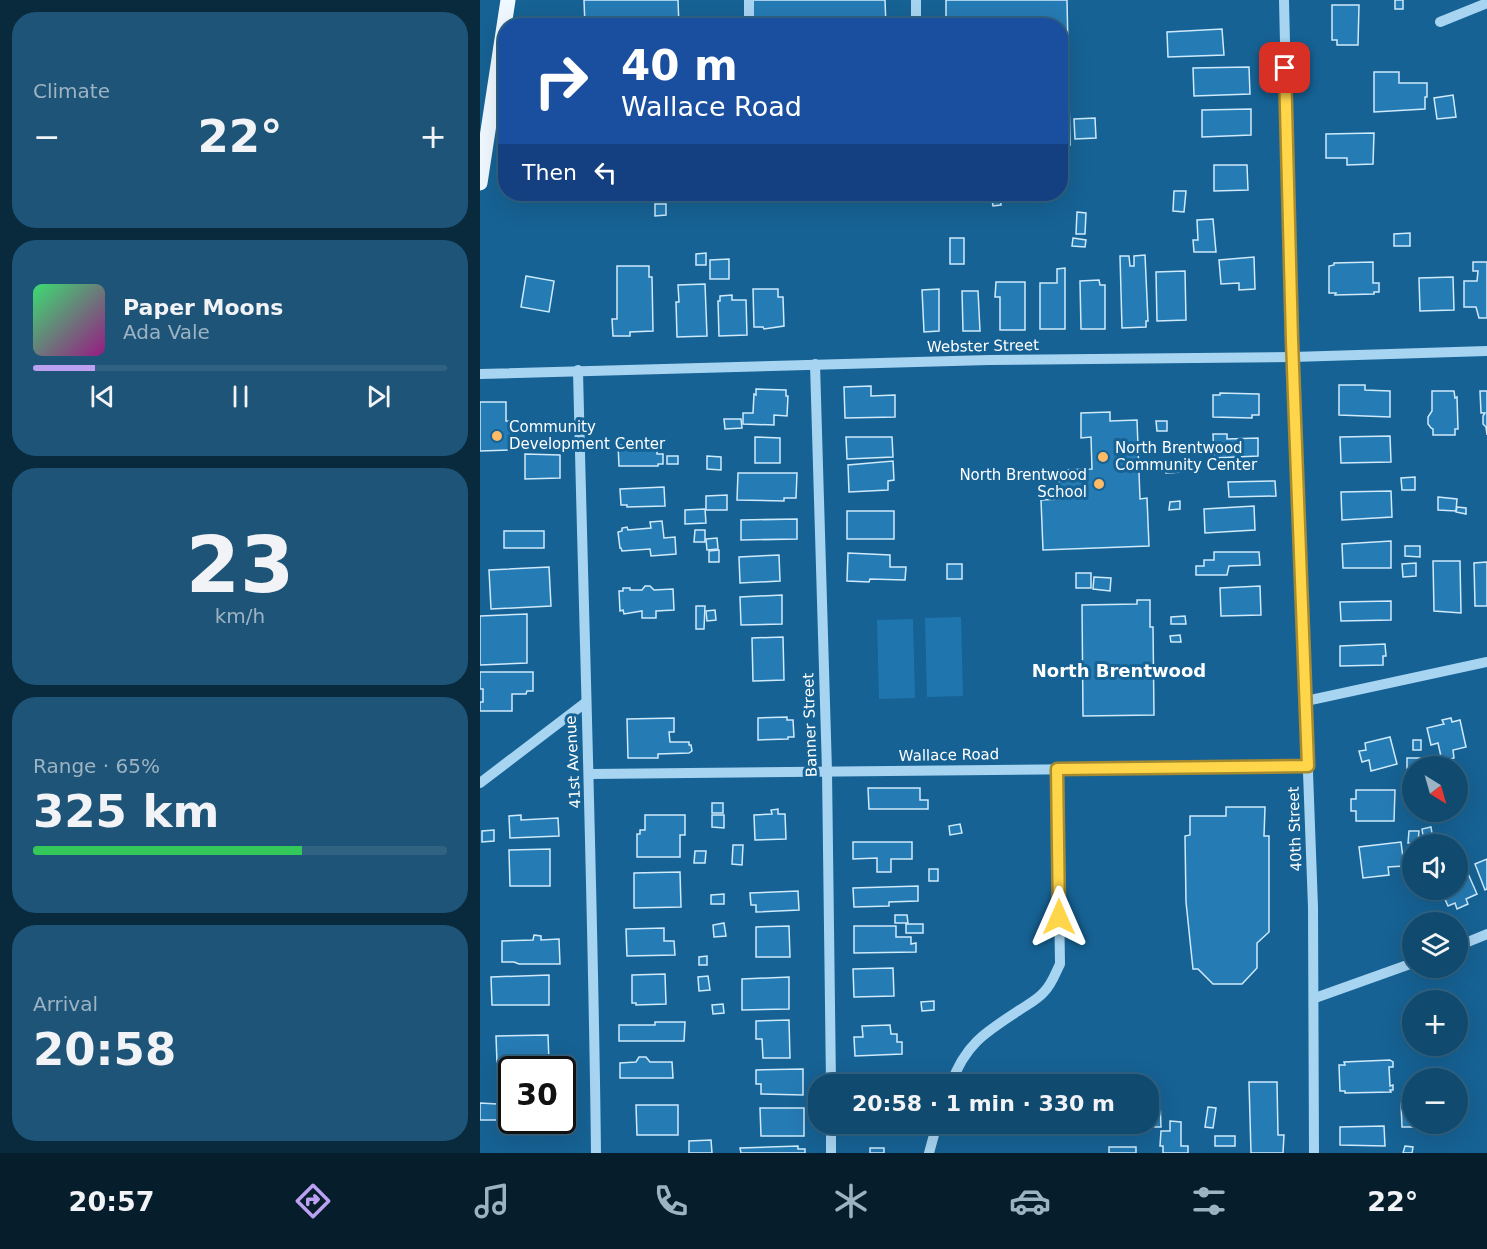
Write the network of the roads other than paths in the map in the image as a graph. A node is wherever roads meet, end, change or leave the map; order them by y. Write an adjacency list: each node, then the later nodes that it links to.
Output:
1 (508, 0): 6 (main road)
2 (749, 0): 7 (street)
3 (916, 0): 8 (street)
4 (1284, 0): 13 (street, 40th Street)
5 (1487, 3): 9 (street)
6 (505, 18)
7 (749, 18)
8 (916, 18)
9 (1440, 22)
10 (498, 65): 11 (main road)
11 (480, 183)
12 (1487, 351): 13 (street, Webster Street)
13 (1293, 357): 14 (street, Webster Street); 18 (street, 40th Street)
14 (814, 364): 15 (street, Webster Street); 22 (street, Banner Street)
15 (578, 370): 16 (street, Webster Street); 19 (street, 41st Avenue)
16 (480, 374)
17 (1487, 662): 18 (street)
18 (1306, 701): 20 (street, 40th Street)
19 (585, 703): 23 (street, 41st Avenue); 24 (street)
20 (1308, 766): 21 (street, Wallace Road); 28 (street, 40th Street)
21 (1057, 769): 22 (street, Wallace Road); 30 (street)
22 (827, 771): 23 (street, Wallace Road); 29 (street, Banner Street)
23 (590, 774): 33 (street, 41st Avenue)
24 (480, 783)
25 (1487, 934): 26 (street)
26 (1468, 941)
27 (1402, 967): 28 (street)
28 (1315, 998): 36 (street, 40th Street)
29 (831, 1074)
30 (954, 1074)
31 (831, 1134): 34 (street)
32 (934, 1134): 35 (street)
33 (596, 1153)
34 (831, 1153)
35 (929, 1153)
36 (1314, 1153)

